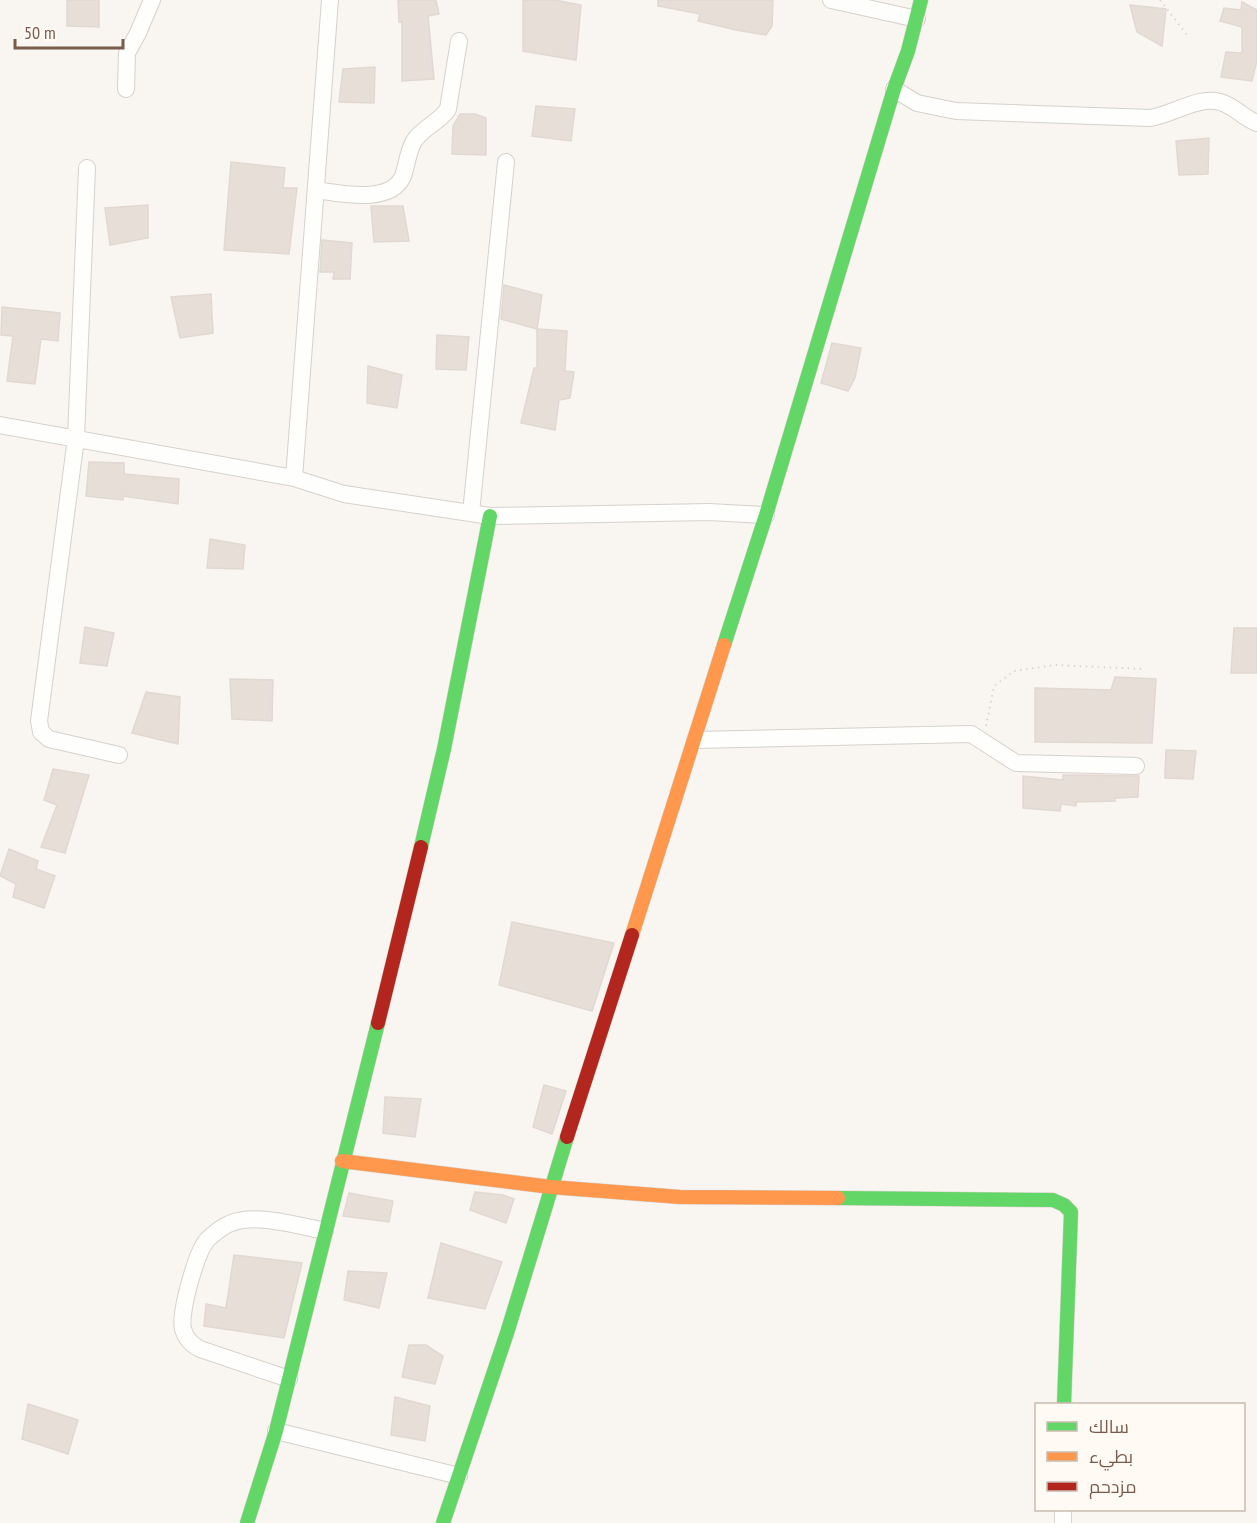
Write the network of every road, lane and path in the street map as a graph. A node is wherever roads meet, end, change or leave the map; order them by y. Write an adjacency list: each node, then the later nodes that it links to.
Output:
1 (152, 0): 9 (street)
2 (330, 0): 14 (street)
3 (831, 0): 6 (street)
4 (921, 0): 6 (street)
5 (1160, 0): 7 (path)
6 (917, 19): 10 (street)
7 (1187, 35)
8 (459, 41): 14 (street)
9 (126, 89)
10 (894, 89): 11 (street); 19 (street)
11 (1257, 123)
12 (506, 162): 18 (street)
13 (87, 168): 16 (street)
14 (316, 190): 17 (street)
15 (0, 425): 16 (street)
16 (76, 438): 17 (street); 24 (street)
17 (294, 478): 18 (street)
18 (471, 513): 20 (street)
19 (766, 515): 20 (street); 23 (street)
20 (490, 516): 26 (street)
21 (1143, 669): 22 (path)
22 (970, 734): 23 (street); 25 (street)
23 (695, 740): 27 (street)
24 (119, 756)
25 (1136, 766)
26 (342, 1161): 27 (street); 28 (street)
27 (551, 1187): 30 (street); 32 (street)
28 (325, 1231): 29 (street); 29 (street)
29 (289, 1379): 31 (street)
30 (1064, 1403)
31 (276, 1431): 32 (street); 33 (street)
32 (459, 1476): 34 (street)
33 (247, 1523)
34 (443, 1523)

